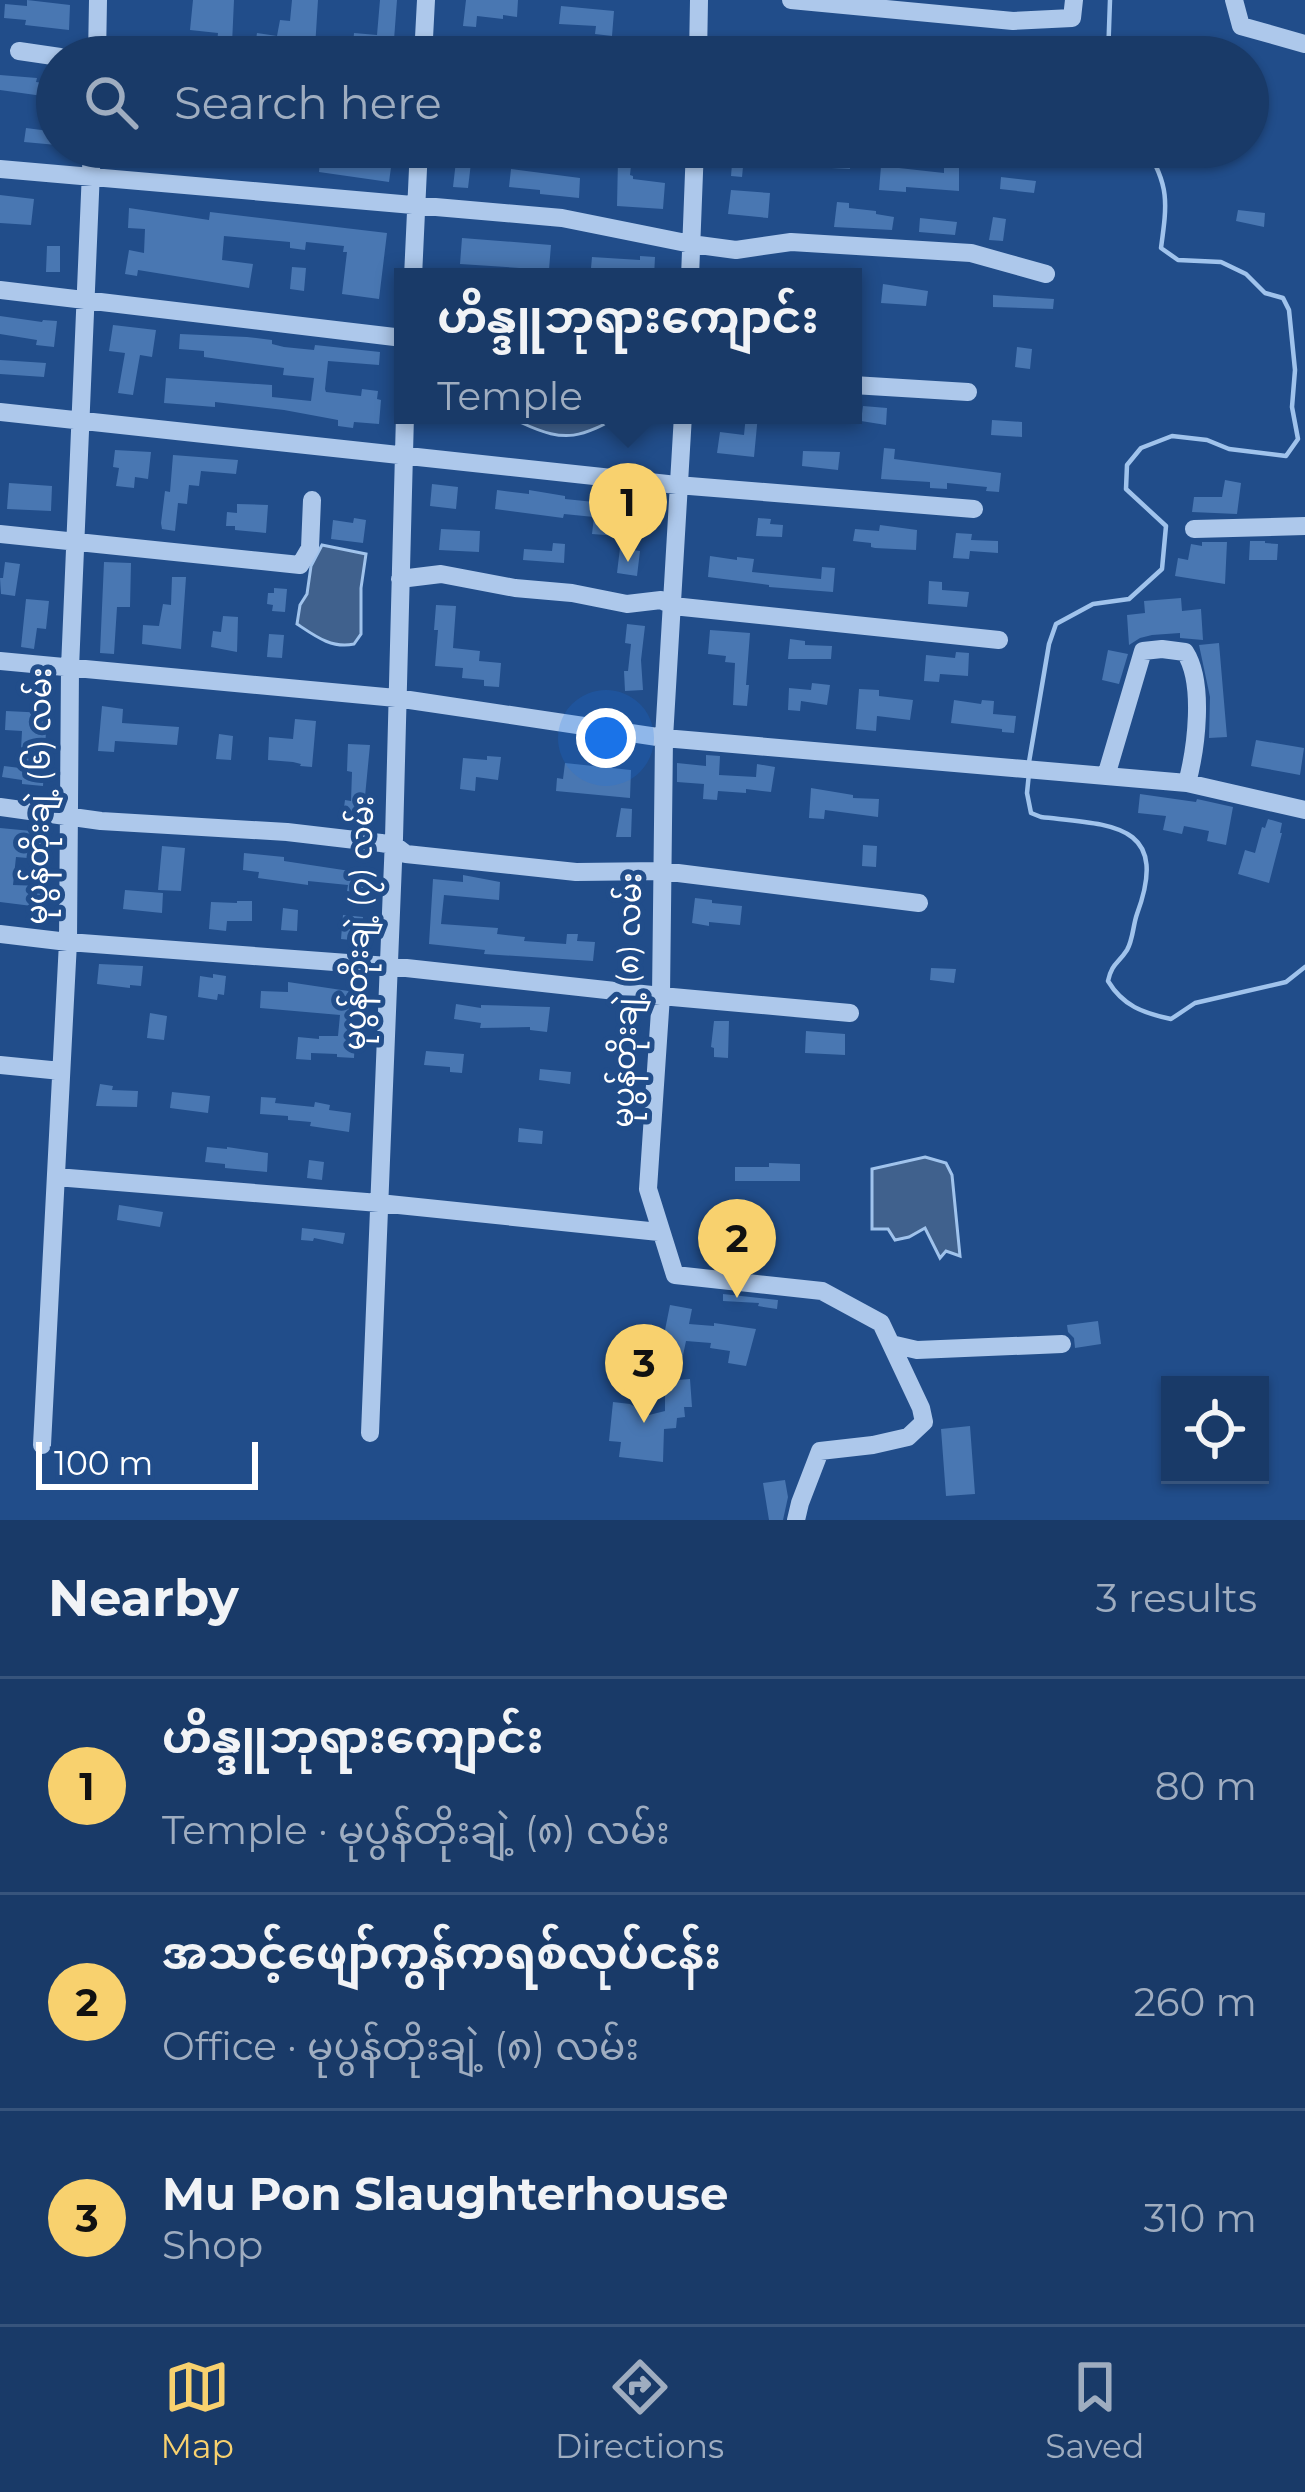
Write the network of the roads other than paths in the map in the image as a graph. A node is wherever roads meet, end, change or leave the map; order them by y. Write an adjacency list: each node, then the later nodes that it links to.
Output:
1 (98, 0): 7 (street)
2 (425, 0): 8 (street)
3 (699, 0): 9 (street)
4 (791, 0): 5 (street)
5 (1074, 0)
6 (1234, 0): 10 (street)
7 (97, 36)
8 (424, 36)
9 (698, 36)
10 (1305, 44)
11 (19, 51): 12 (street)
12 (36, 53)
13 (91, 168): 17 (street, မုပွန်တိုးချဲ့ (၆) လမ်း)
14 (417, 168): 18 (street)
15 (694, 168): 19 (street)
16 (0, 169): 17 (street)
17 (91, 179): 18 (street); 24 (street, မုပွန်တိုးချဲ့ (၆) လမ်း)
18 (416, 205): 19 (street); 20 (street)
19 (691, 244): 21 (street); 22 (street)
20 (412, 268)
21 (690, 268)
22 (1046, 274)
23 (0, 290): 24 (street)
24 (86, 298): 25 (street); 29 (street, မုပွန်တိုးချဲ့ (၆) လမ်း)
25 (394, 337)
26 (862, 386): 27 (street)
27 (968, 392)
28 (0, 412): 29 (street)
29 (81, 420): 32 (street); 39 (street, မုပွန်တိုးချဲ့ (၆) လမ်း)
30 (405, 424): 32 (street, မုပွန်တိုးချဲ့ (၇) လမ်း)
31 (682, 424): 33 (street, မုပွန်တိုးချဲ့ (၈) လမ်း)
32 (403, 454): 33 (street); 40 (street, မုပွန်တိုးချဲ့ (၇) လမ်း)
33 (677, 485): 35 (street); 41 (street, မုပွန်တိုးချဲ့ (၈) လမ်း)
34 (312, 500): 39 (street)
35 (974, 509)
36 (1305, 526): 37 (street)
37 (1194, 529)
38 (0, 534): 39 (street)
39 (76, 542): 44 (street, မုပွန်တိုးချဲ့ (၆) လမ်း)
40 (400, 579): 41 (street); 45 (street, မုပွန်တိုးချဲ့ (၇) လမ်း)
41 (673, 606): 42 (street); 46 (street, မုပွန်တိုးချဲ့ (၈) လမ်း)
42 (999, 640)
43 (0, 661): 44 (street)
44 (70, 668): 45 (street); 51 (street, မုပွန်တိုးချဲ့ (၆) လမ်း)
45 (396, 698): 46 (street); 52 (street, မုပွန်တိုးချဲ့ (၇) လမ်း)
46 (664, 738): 47 (street); 53 (street, မုပွန်တိုးချဲ့ (၈) လမ်း)
47 (1106, 776): 48 (street); 48 (street)
48 (1187, 783): 50 (street)
49 (0, 807): 51 (street)
50 (1305, 810)
51 (69, 817): 52 (street); 56 (street, မုပွန်တိုးချဲ့ (၆) လမ်း)
52 (394, 845): 53 (street); 57 (street, မုပွန်တိုးချဲ့ (၇) လမ်း)
53 (662, 871): 54 (street); 58 (street, မုပွန်တိုးချဲ့ (၈) လမ်း)
54 (920, 903)
55 (0, 934): 56 (street)
56 (68, 942): 57 (street); 61 (street, မုပွန်တိုးချဲ့ (၆) လမ်း)
57 (388, 966): 58 (street); 63 (street, မုပွန်တိုးချဲ့ (၇) လမ်း)
58 (661, 996): 59 (street); 64 (street, မုပွန်တိုးချဲ့ (၈) လမ်း)
59 (850, 1013)
60 (0, 1065): 61 (street)
61 (61, 1071): 62 (street, မုပွန်တိုးချဲ့ (၆) လမ်း)
62 (56, 1177): 63 (street); 68 (street, မုပွန်တိုးချဲ့ (၆) လမ်း)
63 (379, 1204): 64 (street); 67 (street, မုပွန်တိုးချဲ့ (၇) လမ်း)
64 (659, 1232): 66 (street, မုပွန်တိုးချဲ့ (၈) လမ်း)
65 (1062, 1344): 66 (street)
66 (891, 1345): 69 (street, မုပွန်တိုးချဲ့ (၈) လမ်း)
67 (370, 1433)
68 (42, 1445)
69 (796, 1520)

